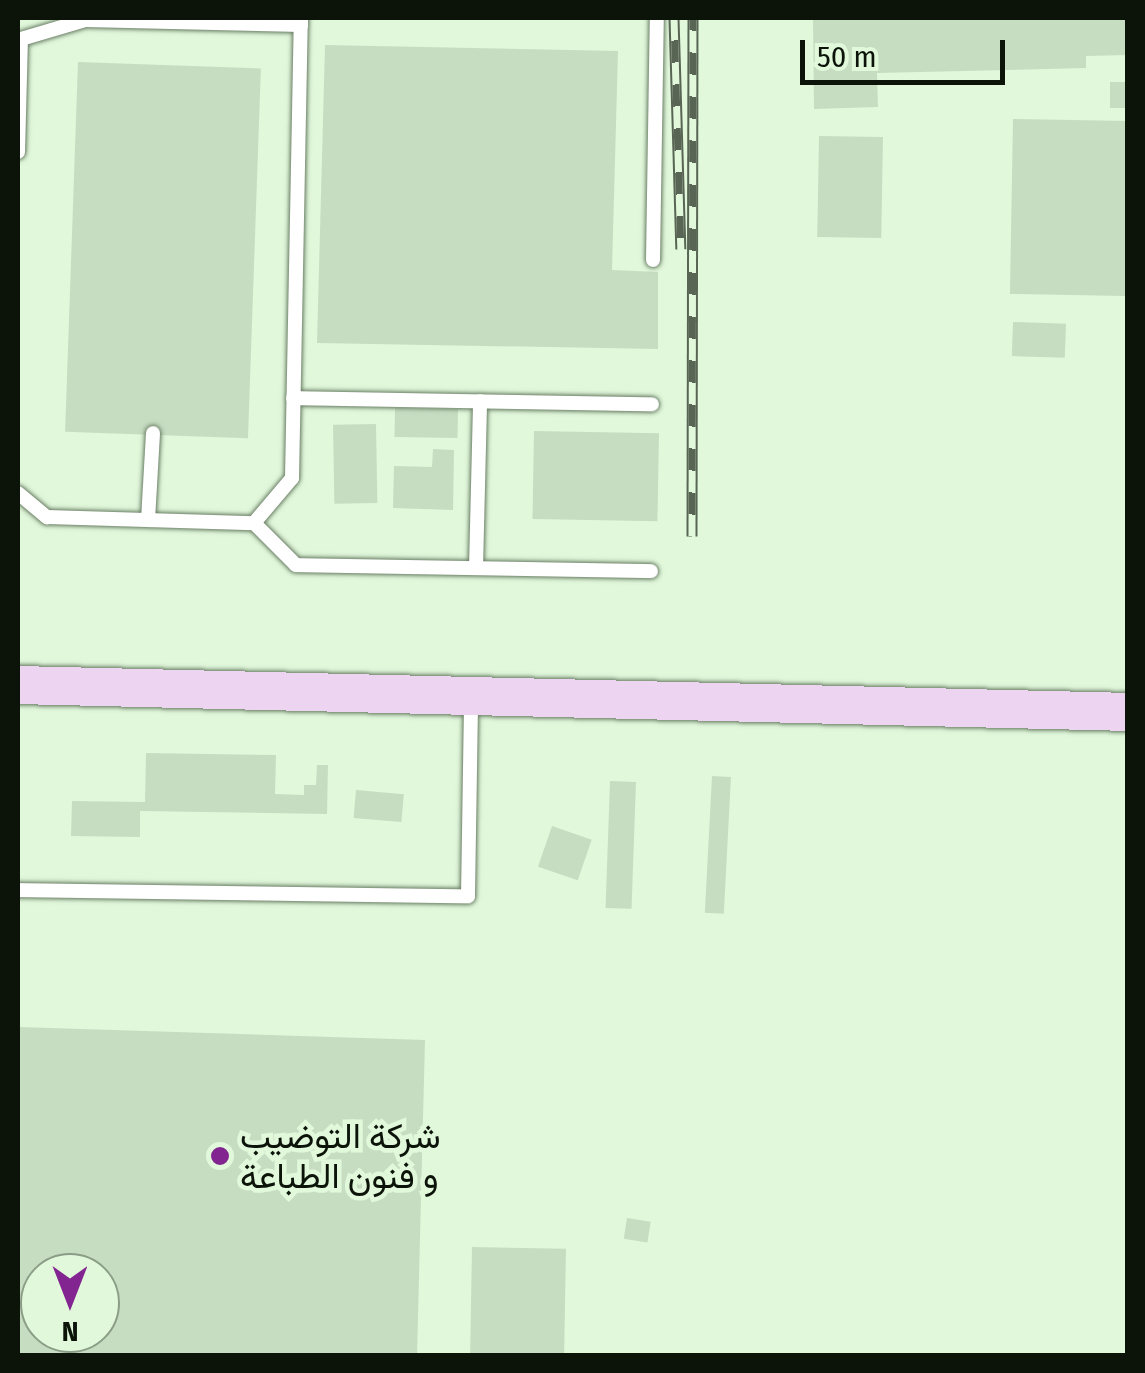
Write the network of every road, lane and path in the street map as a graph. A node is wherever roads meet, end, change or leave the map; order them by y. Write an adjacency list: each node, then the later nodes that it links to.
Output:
1 (657, 18): 4 (lane)
2 (301, 21): 3 (lane); 5 (lane)
3 (18, 152)
4 (653, 260)
5 (294, 398): 6 (lane); 11 (lane)
6 (480, 401): 7 (lane); 12 (lane)
7 (652, 404)
8 (153, 433): 10 (lane)
9 (18, 493): 10 (lane)
10 (148, 520): 11 (lane)
11 (254, 524): 12 (lane)
12 (476, 568): 13 (lane)
13 (650, 571)
14 (18, 685): 15 (main road)
15 (471, 697): 16 (main road); 17 (lane)
16 (1128, 712)
17 (18, 890)

